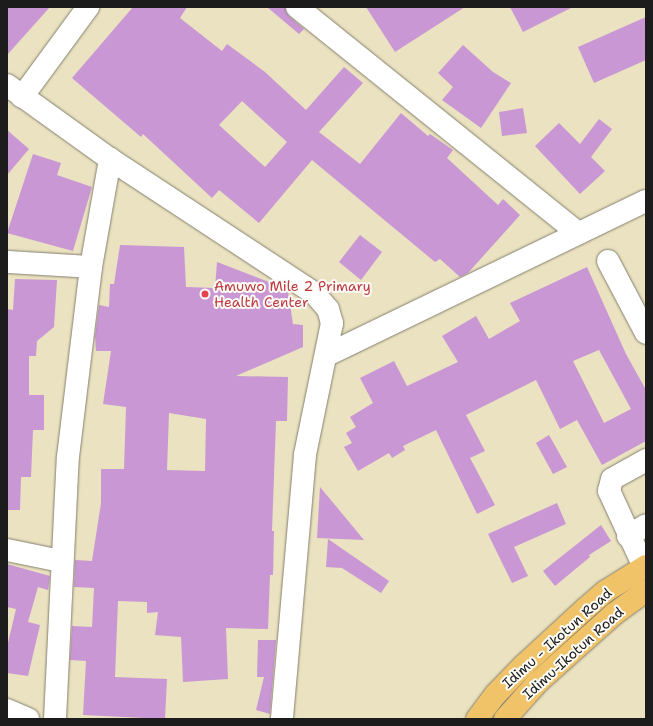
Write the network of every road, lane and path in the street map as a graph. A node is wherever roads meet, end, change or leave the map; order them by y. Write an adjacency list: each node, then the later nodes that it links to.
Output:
1 (88, 7): 3 (street)
2 (297, 7): 6 (street)
3 (14, 91): 4 (street)
4 (110, 160): 9 (street); 11 (street)
5 (646, 201): 6 (street)
6 (578, 233): 11 (street)
7 (608, 260): 10 (street)
8 (7, 262): 9 (street)
9 (91, 267): 15 (street)
10 (646, 333)
11 (327, 355): 21 (street)
12 (646, 460): 13 (street)
13 (637, 531): 16 (street)
14 (7, 550): 15 (street)
15 (61, 561): 20 (street)
16 (645, 567): 22 (main road, Idimu - Ikotun Road)
17 (646, 592): 23 (main road, Idimu-Ikotun Road)
18 (7, 710): 19 (street)
19 (28, 719)
20 (55, 719)
21 (282, 719)
22 (477, 719)
23 (505, 719)

